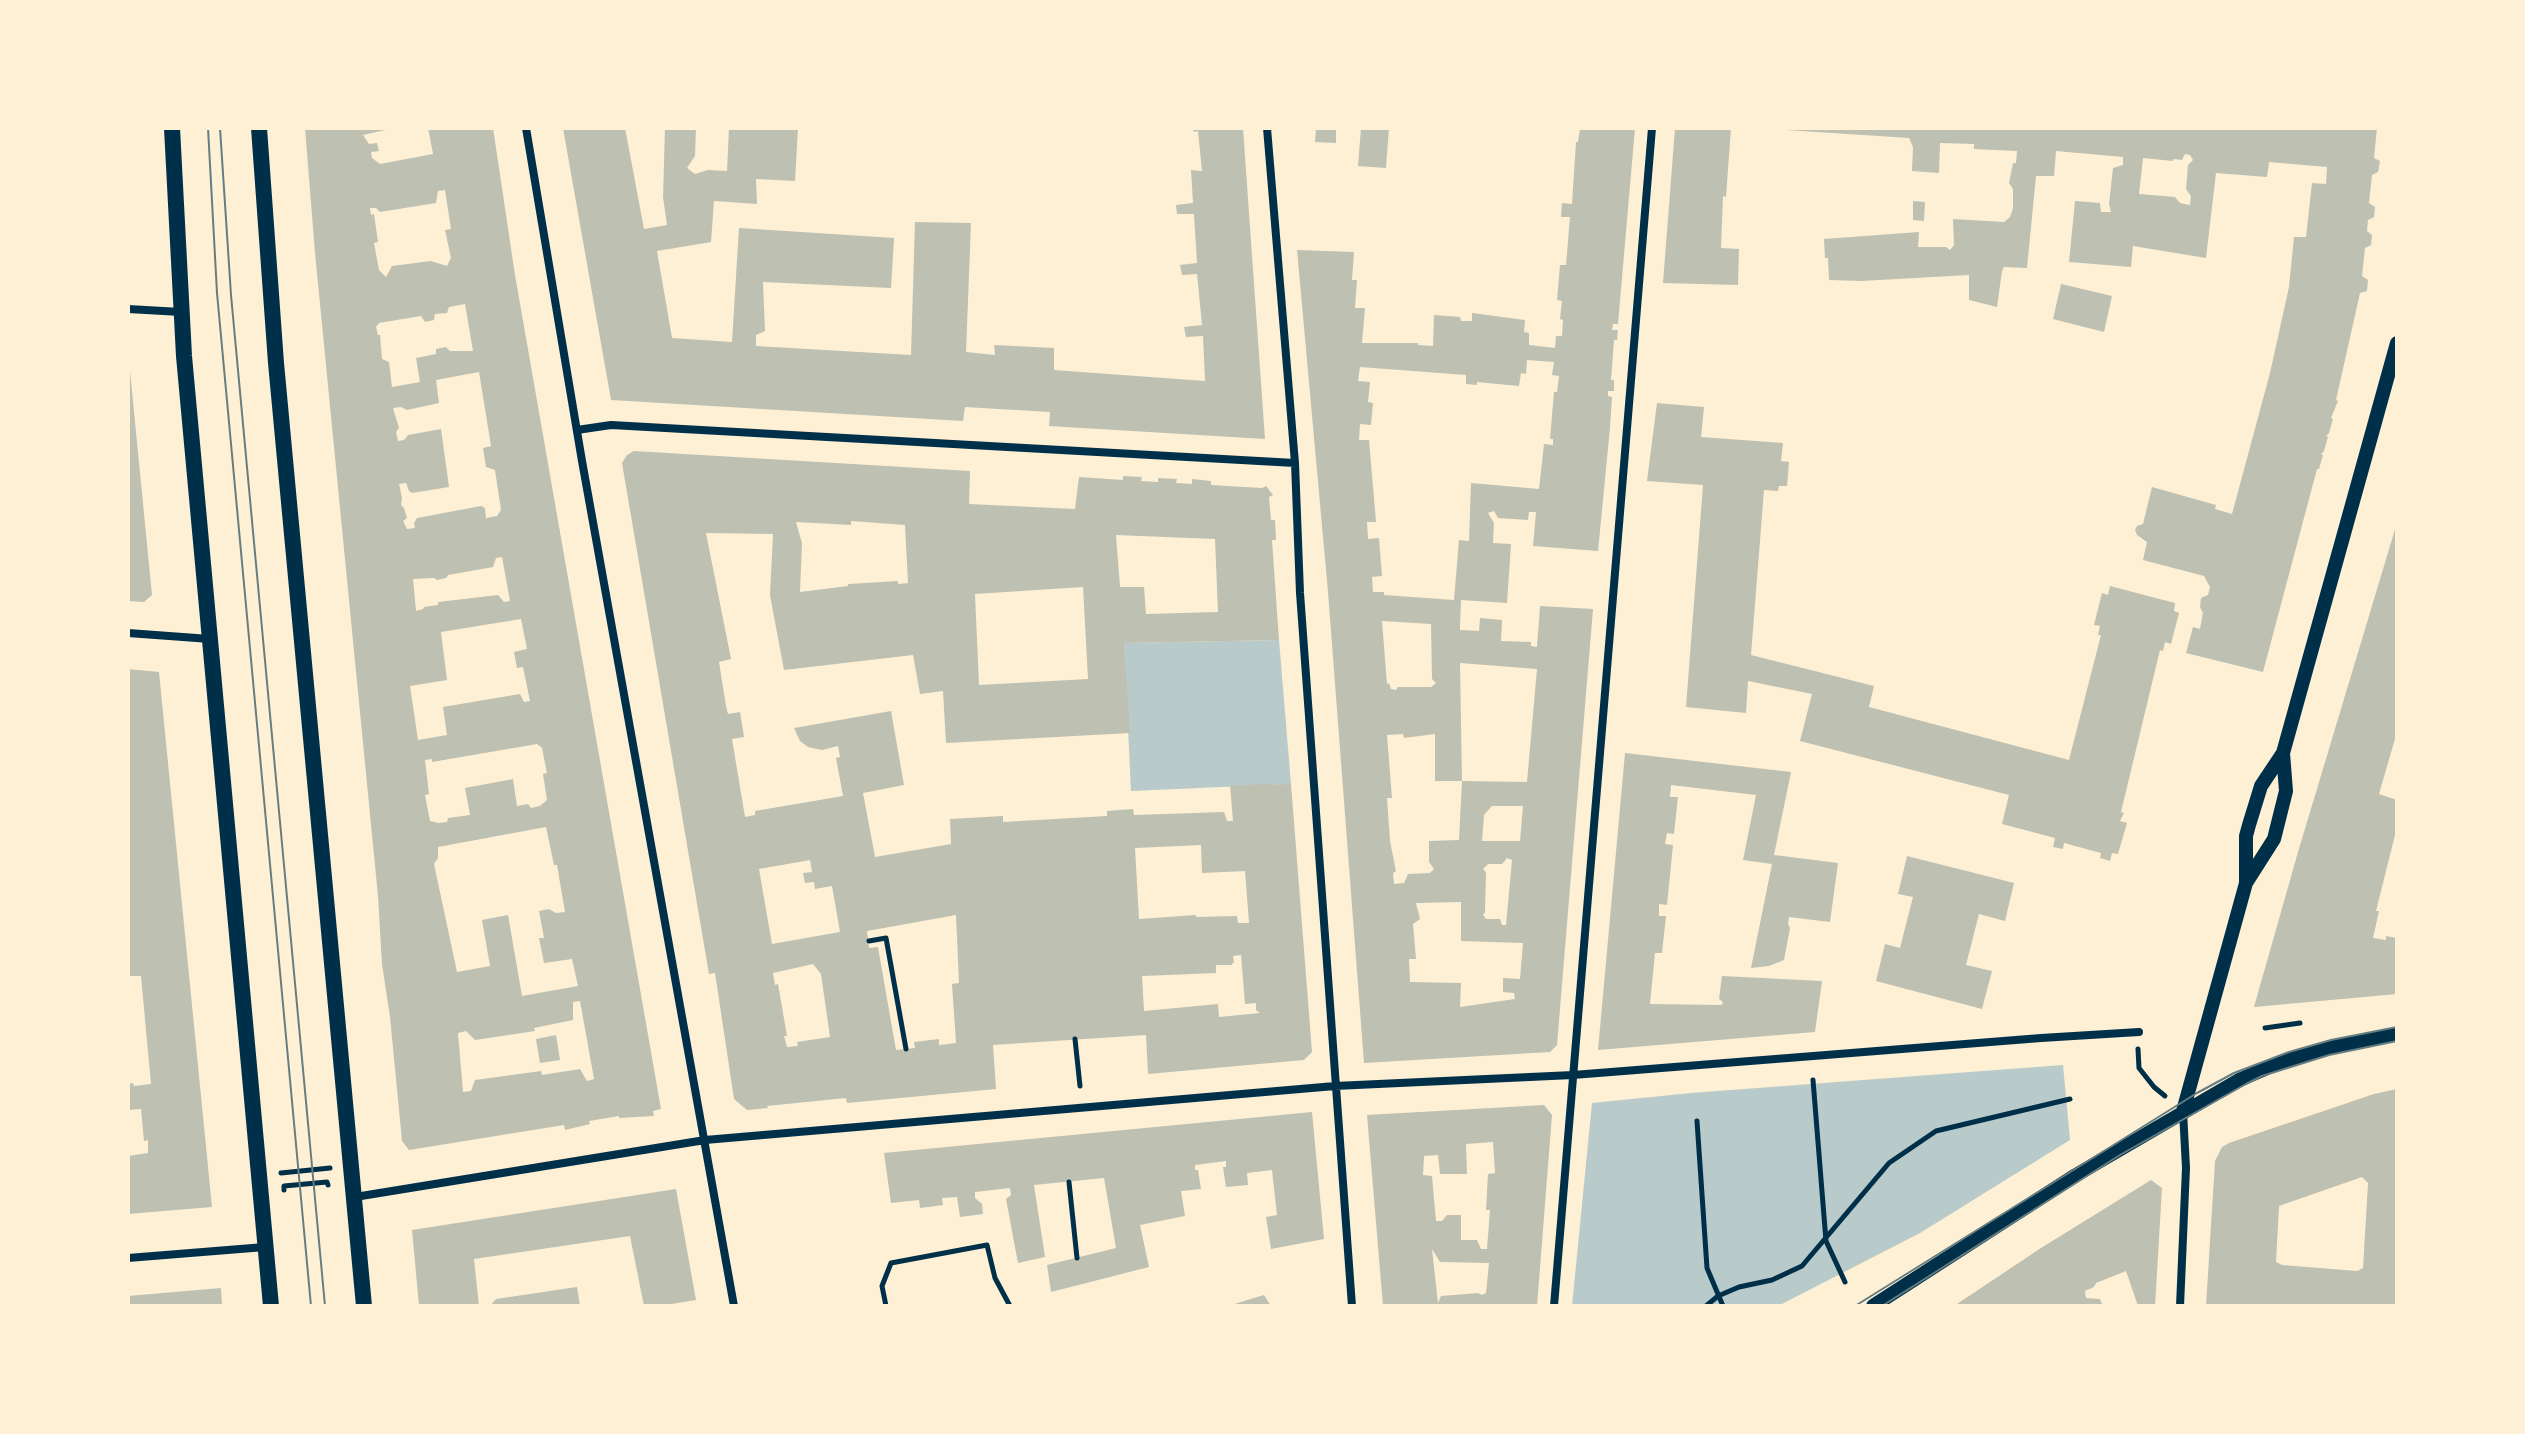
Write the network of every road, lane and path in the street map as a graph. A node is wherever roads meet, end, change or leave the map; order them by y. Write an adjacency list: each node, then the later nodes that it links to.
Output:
1 (172, 128): 7 (main road)
2 (259, 128): 30 (main road)
3 (526, 128): 9 (street)
4 (1267, 128): 10 (street)
5 (1652, 128): 22 (street)
6 (128, 309): 7 (street)
7 (181, 312): 12 (main road)
8 (2397, 343): 13 (street)
9 (577, 430): 10 (street); 29 (street)
10 (1295, 463): 25 (street)
11 (128, 633): 12 (street)
12 (210, 639): 31 (main road)
13 (2283, 753): 14 (street); 14 (street)
14 (2246, 883): 27 (street)
15 (869, 941): 21 (path)
16 (2300, 1023): 17 (path)
17 (2265, 1028)
18 (2139, 1032): 22 (street); 27 (path)
19 (2397, 1034): 27 (street)
20 (1075, 1039): 24 (path)
21 (906, 1049)
22 (1573, 1075): 25 (street); 48 (street)
23 (1813, 1080): 36 (path)
24 (1080, 1086)
25 (1335, 1086): 29 (street); 47 (street)
26 (2070, 1099): 36 (path)
27 (2183, 1111): 51 (street); 52 (street)
28 (1697, 1121): 41 (path)
29 (705, 1140): 34 (street); 44 (street)
30 (351, 1166): 31 (path); 34 (main road)
31 (259, 1175): 37 (main road)
32 (1069, 1182): 39 (path)
33 (328, 1193): 35 (path)
34 (355, 1197): 43 (main road)
35 (285, 1199)
36 (1826, 1241): 40 (path); 41 (path)
37 (266, 1247): 38 (street); 42 (main road)
38 (128, 1258)
39 (1077, 1258)
40 (1845, 1282)
41 (1718, 1296): 49 (path); 50 (path)
42 (271, 1306)
43 (364, 1306)
44 (734, 1306)
45 (886, 1306): 46 (path)
46 (1010, 1306)
47 (1352, 1306)
48 (1554, 1306)
49 (1706, 1306)
50 (1723, 1306)
51 (1873, 1306)
52 (2180, 1306)

